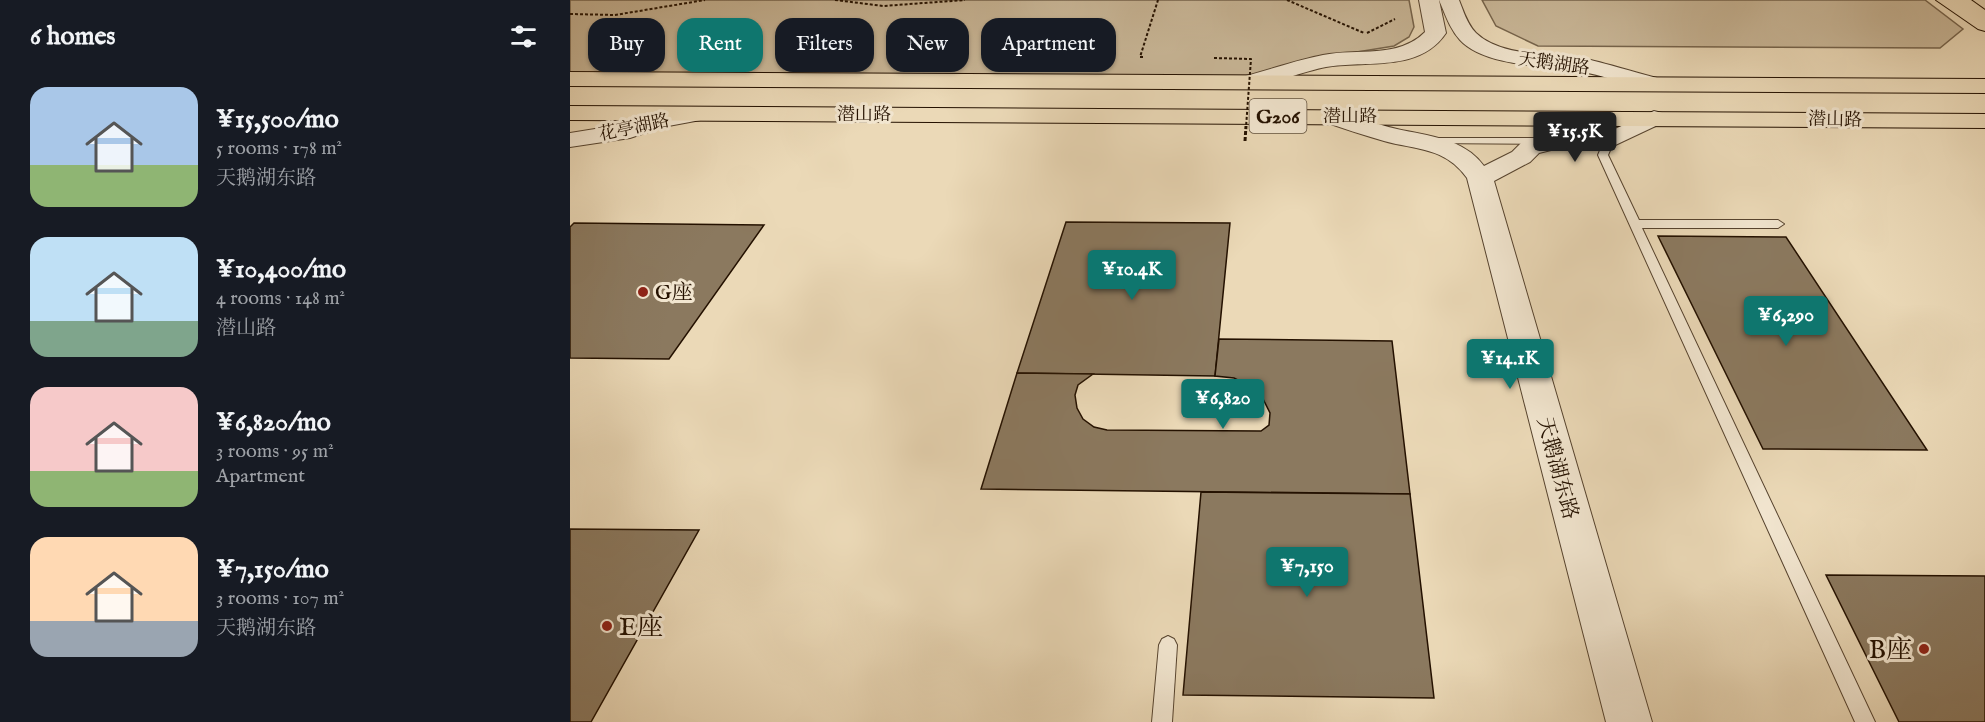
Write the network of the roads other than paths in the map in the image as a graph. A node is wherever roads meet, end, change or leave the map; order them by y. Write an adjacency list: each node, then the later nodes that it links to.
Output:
1 (1429, 0): 8 (street)
2 (1449, 0): 9 (street, 天鹅湖路)
3 (1946, 0): 6 (main road)
4 (1959, 0): 5 (main road)
5 (1985, 20)
6 (1985, 25)
7 (570, 79): 8 (main road, 潜山路 / G206)
8 (1254, 81): 9 (main road, 潜山路 / G206)
9 (1649, 83): 10 (main road, 潜山路 / G206)
10 (1985, 86)
11 (570, 113): 12 (main road, 潜山路 / G206)
12 (698, 114): 13 (main road, 潜山路 / G206); 16 (street, 花亭湖路)
13 (1330, 116): 14 (main road, 潜山路 / G206); 17 (street, 天鹅湖东路)
14 (1654, 118): 15 (main road, 潜山路 / G206); 18 (street)
15 (1985, 121)
16 (570, 140)
17 (1428, 141): 19 (lane); 20 (street, 天鹅湖东路)
18 (1609, 141): 19 (street); 21 (lane)
19 (1555, 142): 20 (street)
20 (1480, 178): 25 (street, 天鹅湖东路)
21 (1635, 224): 22 (lane); 26 (lane)
22 (1778, 224)
23 (1168, 645): 24 (lane)
24 (1162, 722)
25 (1629, 722)
26 (1865, 722)

